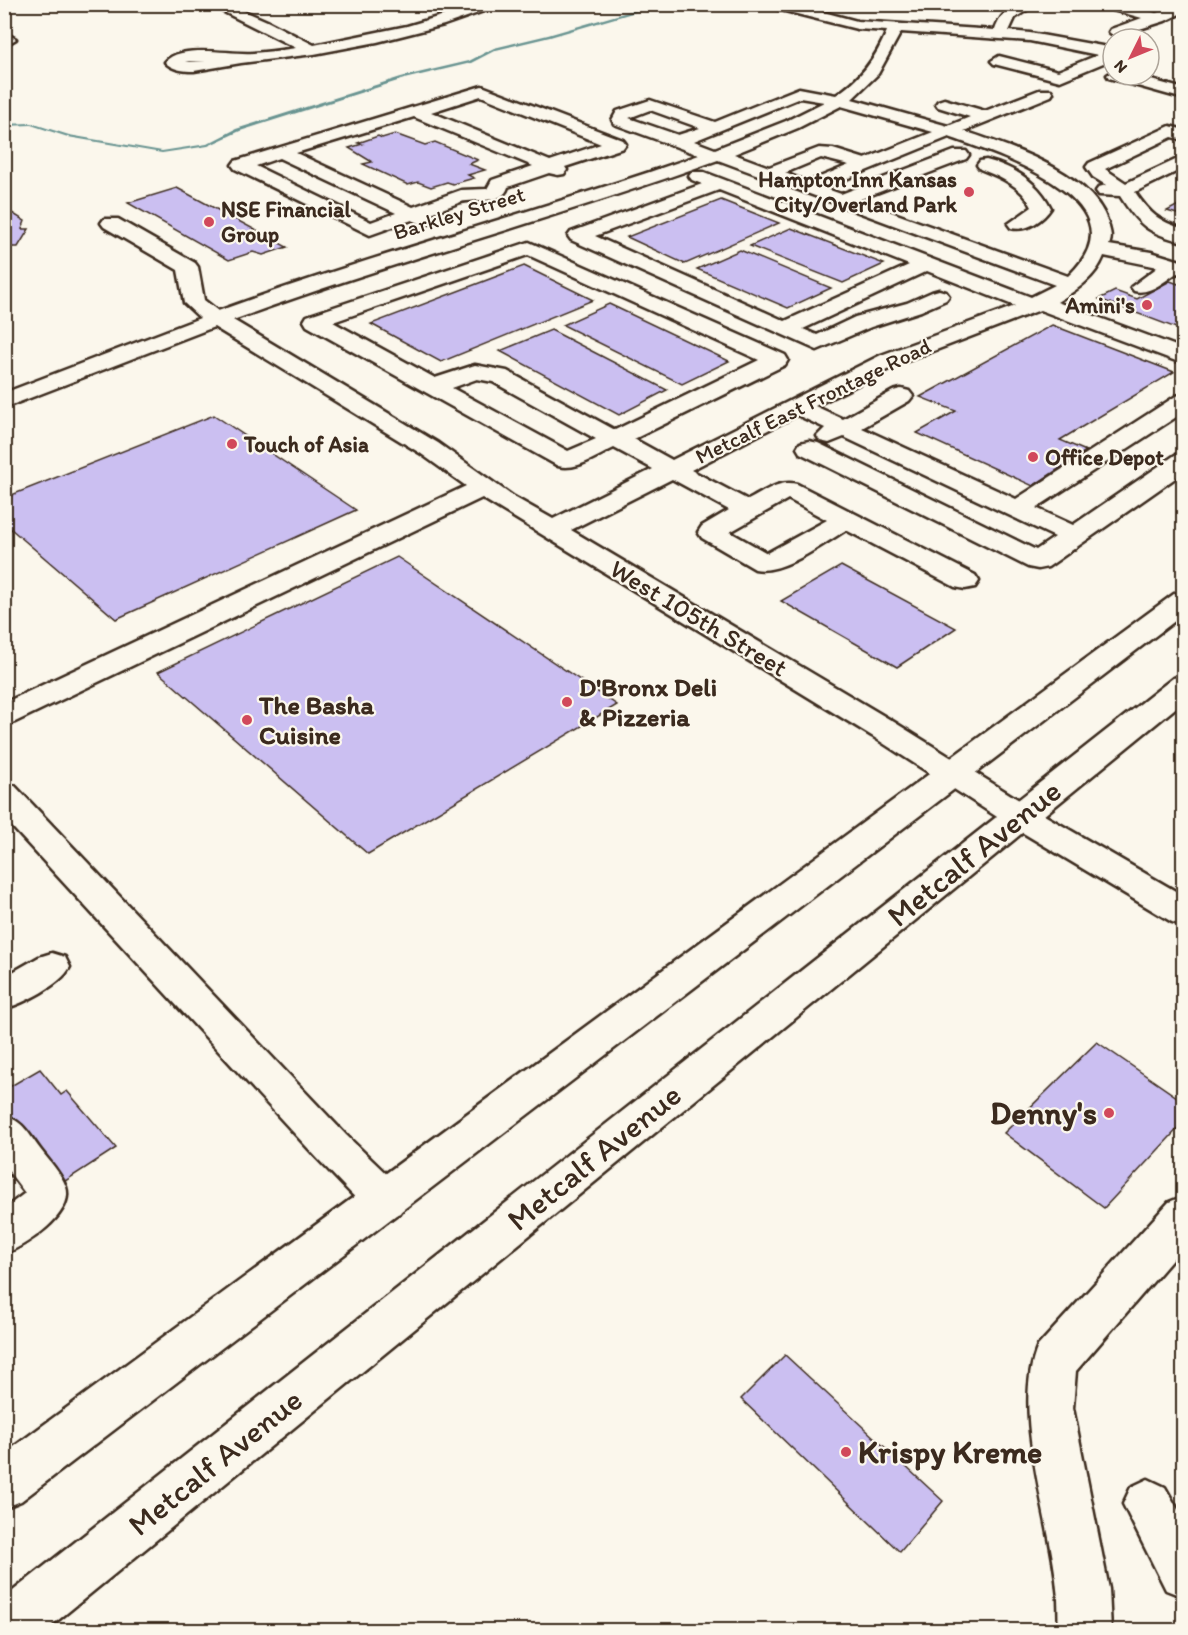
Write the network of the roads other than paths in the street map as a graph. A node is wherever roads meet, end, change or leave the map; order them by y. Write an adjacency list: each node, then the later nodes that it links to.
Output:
1 (215, 4): 18 (street)
2 (449, 4): 9 (street)
3 (497, 4): 9 (street)
4 (774, 4): 11 (street)
5 (1029, 4): 15 (street)
6 (1107, 4): 10 (street)
7 (1184, 7): 10 (street)
8 (860, 11): 11 (street)
9 (472, 12): 18 (street)
10 (1155, 17): 12 (street); 13 (street)
11 (830, 20): 14 (street)
12 (1184, 24)
13 (1129, 27)
14 (895, 30): 15 (street); 28 (street, Barkley Street)
15 (1001, 35): 19 (street)
16 (4, 36): 17 (street)
17 (4, 42)
18 (310, 49): 21 (street)
19 (1101, 50)
20 (1101, 58): 22 (street)
21 (235, 60)
22 (999, 61)
23 (1182, 77): 25 (street)
24 (1023, 86): 33 (street)
25 (1161, 86)
26 (1159, 87): 27 (street)
27 (1184, 94)
28 (839, 100): 34 (street); 35 (street); 41 (street, Barkley Street)
29 (449, 101): 31 (street); 32 (street); 42 (street)
30 (944, 104): 33 (street)
31 (470, 110)
32 (415, 112): 40 (street); 46 (street)
33 (986, 117): 35 (street)
34 (716, 128): 37 (street); 37 (street)
35 (948, 132): 38 (street); 55 (street)
36 (1184, 135): 53 (street)
37 (679, 141): 41 (street)
38 (922, 142): 43 (street); 45 (street)
39 (566, 147): 42 (street)
40 (280, 152): 57 (street); 57 (street)
41 (717, 154): 47 (street, Barkley Street); 48 (street)
42 (587, 155): 46 (street)
43 (960, 155): 56 (street); 60 (street)
44 (1184, 161): 49 (street)
45 (866, 165): 48 (street); 52 (street)
46 (551, 167): 54 (street); 57 (street)
47 (679, 168): 51 (street); 54 (street, Barkley Street)
48 (769, 173): 52 (street)
49 (1158, 174): 50 (street); 53 (street)
50 (1184, 182)
51 (719, 184): 61 (street); 66 (street)
52 (808, 188): 56 (street)
53 (1125, 190): 55 (street); 62 (street)
54 (610, 191): 58 (street, Barkley Street)
55 (1079, 193): 64 (street)
56 (842, 200): 68 (street)
57 (412, 214): 63 (street)
58 (538, 214): 61 (street); 63 (street, Barkley Street)
59 (111, 223): 74 (street, West 105th Street)
60 (1018, 224)
61 (578, 236): 65 (street); 75 (street)
62 (1184, 236)
63 (461, 237): 69 (street, Barkley Street)
64 (1099, 249): 67 (street); 68 (street, Metcalf East Frontage Road)
65 (537, 251): 73 (street); 78 (street)
66 (927, 264): 72 (street); 75 (street)
67 (1179, 267): 70 (street)
68 (1072, 284): 72 (street, Metcalf East Frontage Road)
69 (311, 286): 73 (street); 74 (street, Barkley Street)
70 (1141, 287)
71 (939, 296): 76 (street)
72 (1035, 304): 77 (street); 79 (street, Metcalf East Frontage Road)
73 (351, 309): 80 (street)
74 (216, 320): 82 (street, Barkley Street); 90 (street, West 105th Street)
75 (786, 329): 76 (street)
76 (817, 343): 78 (street); 79 (street)
77 (1184, 357)
78 (777, 360): 86 (street)
79 (876, 367): 84 (street, Metcalf East Frontage Road)
80 (433, 387): 86 (street); 86 (street)
81 (901, 396): 85 (street)
82 (4, 401)
83 (1184, 402): 92 (street)
84 (798, 407): 85 (street); 88 (street, Metcalf East Frontage Road)
85 (844, 428): 92 (street); 96 (street)
86 (615, 439): 88 (street)
87 (1184, 460): 96 (street)
88 (672, 470): 93 (street); 95 (street, Metcalf East Frontage Road)
89 (812, 476): 91 (street)
90 (484, 487): 95 (street, West 105th Street); 100 (street)
91 (788, 489): 93 (street); 94 (street)
92 (1018, 509): 96 (street)
93 (748, 510): 94 (street)
94 (846, 520): 97 (street)
95 (552, 530): 101 (street, West 105th Street)
96 (1075, 536)
97 (965, 581)
98 (1184, 600): 101 (street)
99 (1184, 685): 103 (street, Metcalf Avenue)
100 (4, 715)
101 (953, 773): 103 (street, West 105th Street); 108 (street)
102 (6, 800): 108 (street)
103 (1020, 816): 104 (street, West 105th Street); 114 (street, Metcalf Avenue)
104 (1184, 914)
105 (52, 967): 106 (street)
106 (4, 995)
107 (4, 1132): 110 (street)
108 (385, 1200): 111 (street)
109 (1184, 1215): 115 (street)
110 (4, 1235)
111 (4, 1484)
112 (1148, 1504): 113 (street)
113 (1184, 1572)
114 (6, 1630)
115 (1085, 1630)

